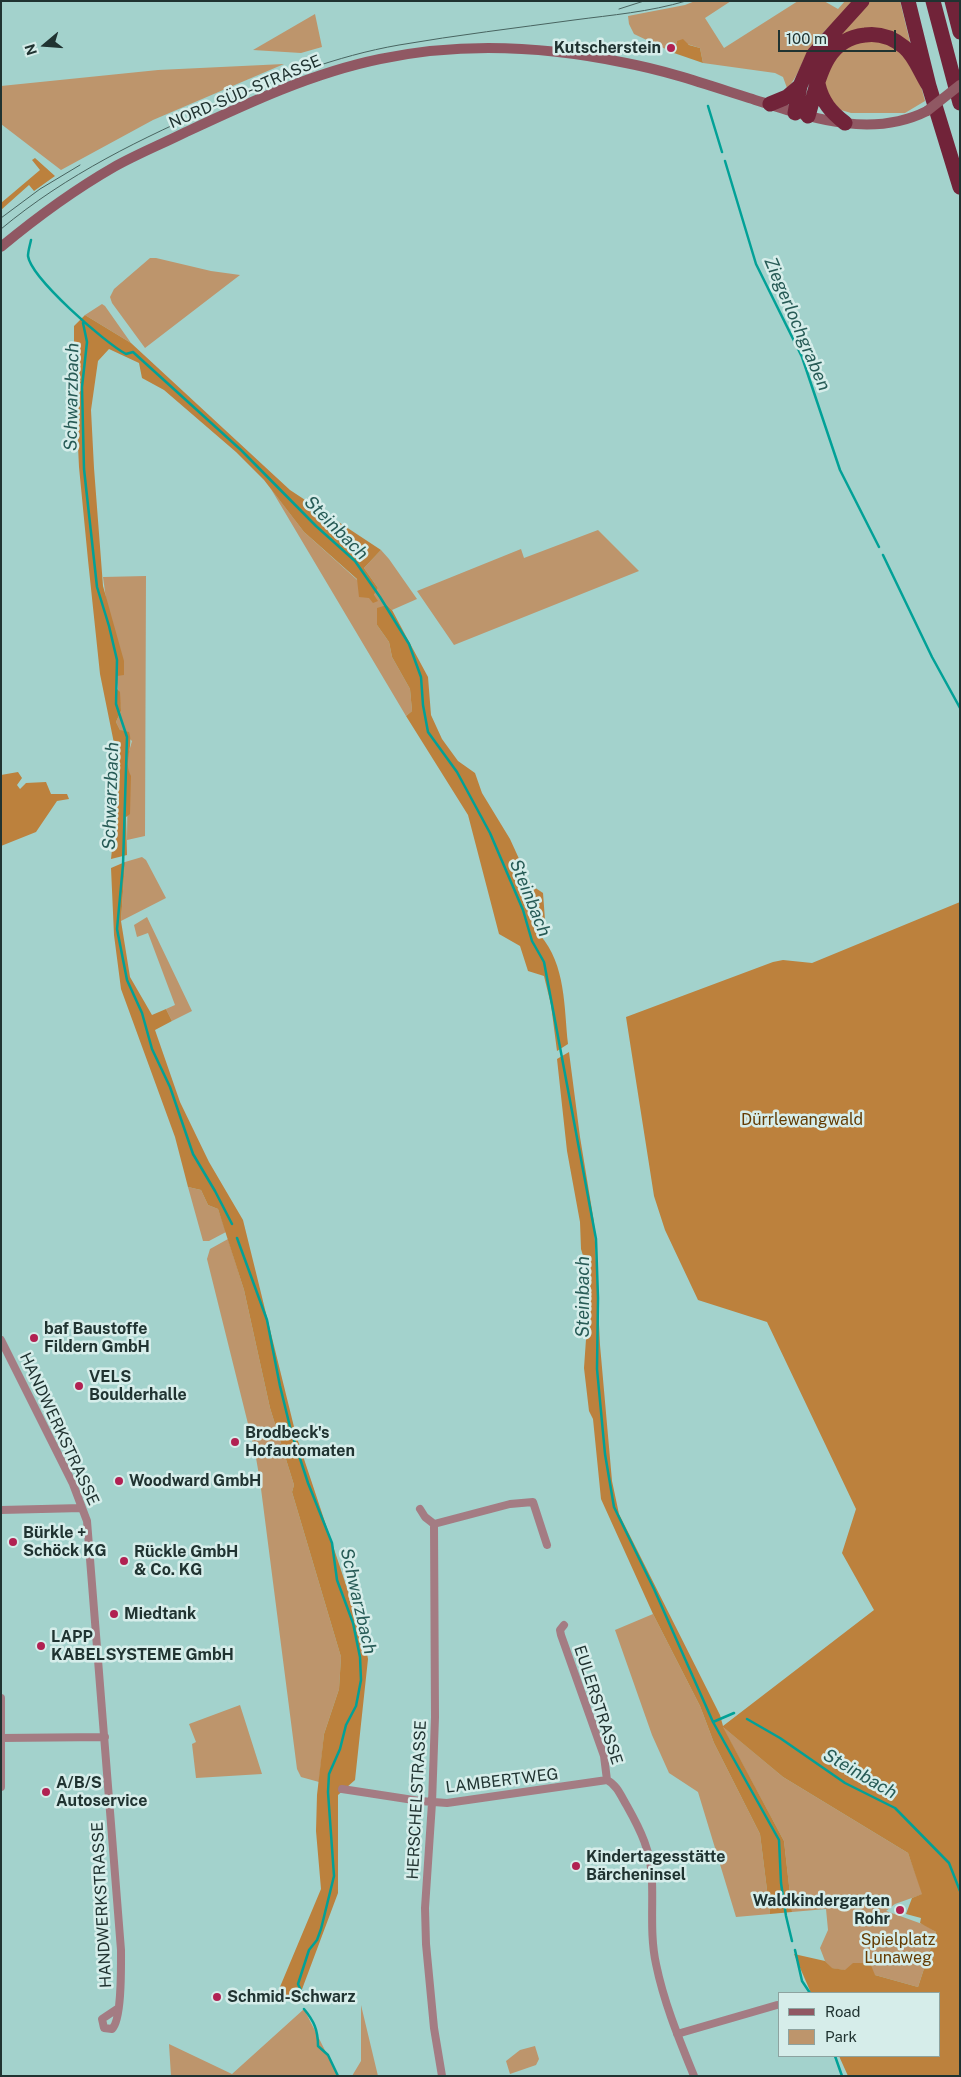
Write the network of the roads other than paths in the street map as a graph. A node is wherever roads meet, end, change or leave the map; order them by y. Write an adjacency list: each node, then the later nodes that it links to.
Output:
1 (862, 1): 11 (highway)
2 (908, 1): 7 (highway)
3 (932, 1): 9 (highway)
4 (952, 1): 5 (highway)
5 (960, 32)
6 (818, 84): 7 (highway); 11 (highway); 12 (highway)
7 (929, 86): 13 (highway)
8 (960, 86): 12 (main road, bridge)
9 (960, 102)
10 (770, 104): 11 (highway); 14 (main road, NORD-SÜD-STRASSE)
11 (794, 109): 12 (main road)
12 (845, 123)
13 (960, 187)
14 (1, 247)
15 (1, 1340): 16 (street, HANDWERKSTRASSE)
16 (82, 1508): 18 (street); 23 (street, HANDWERKSTRASSE)
17 (420, 1509): 19 (street)
18 (1, 1510)
19 (434, 1524): 20 (street); 28 (street, HERSCHELSTRASSE)
20 (547, 1545)
21 (564, 1625): 25 (street, EULERSTRASSE)
22 (1, 1698): 24 (street)
23 (105, 1737): 24 (street); 30 (street, HANDWERKSTRASSE)
24 (2, 1738): 26 (street)
25 (607, 1780): 28 (street, LAMBERTWEG); 31 (street, EULERSTRASSE)
26 (1, 1787)
27 (342, 1789): 28 (street, LAMBERTWEG)
28 (432, 1803): 32 (street, HERSCHELSTRASSE)
29 (776, 2004): 31 (street)
30 (117, 2009)
31 (677, 2034): 33 (street, EULERSTRASSE)
32 (442, 2076)
33 (694, 2076)

